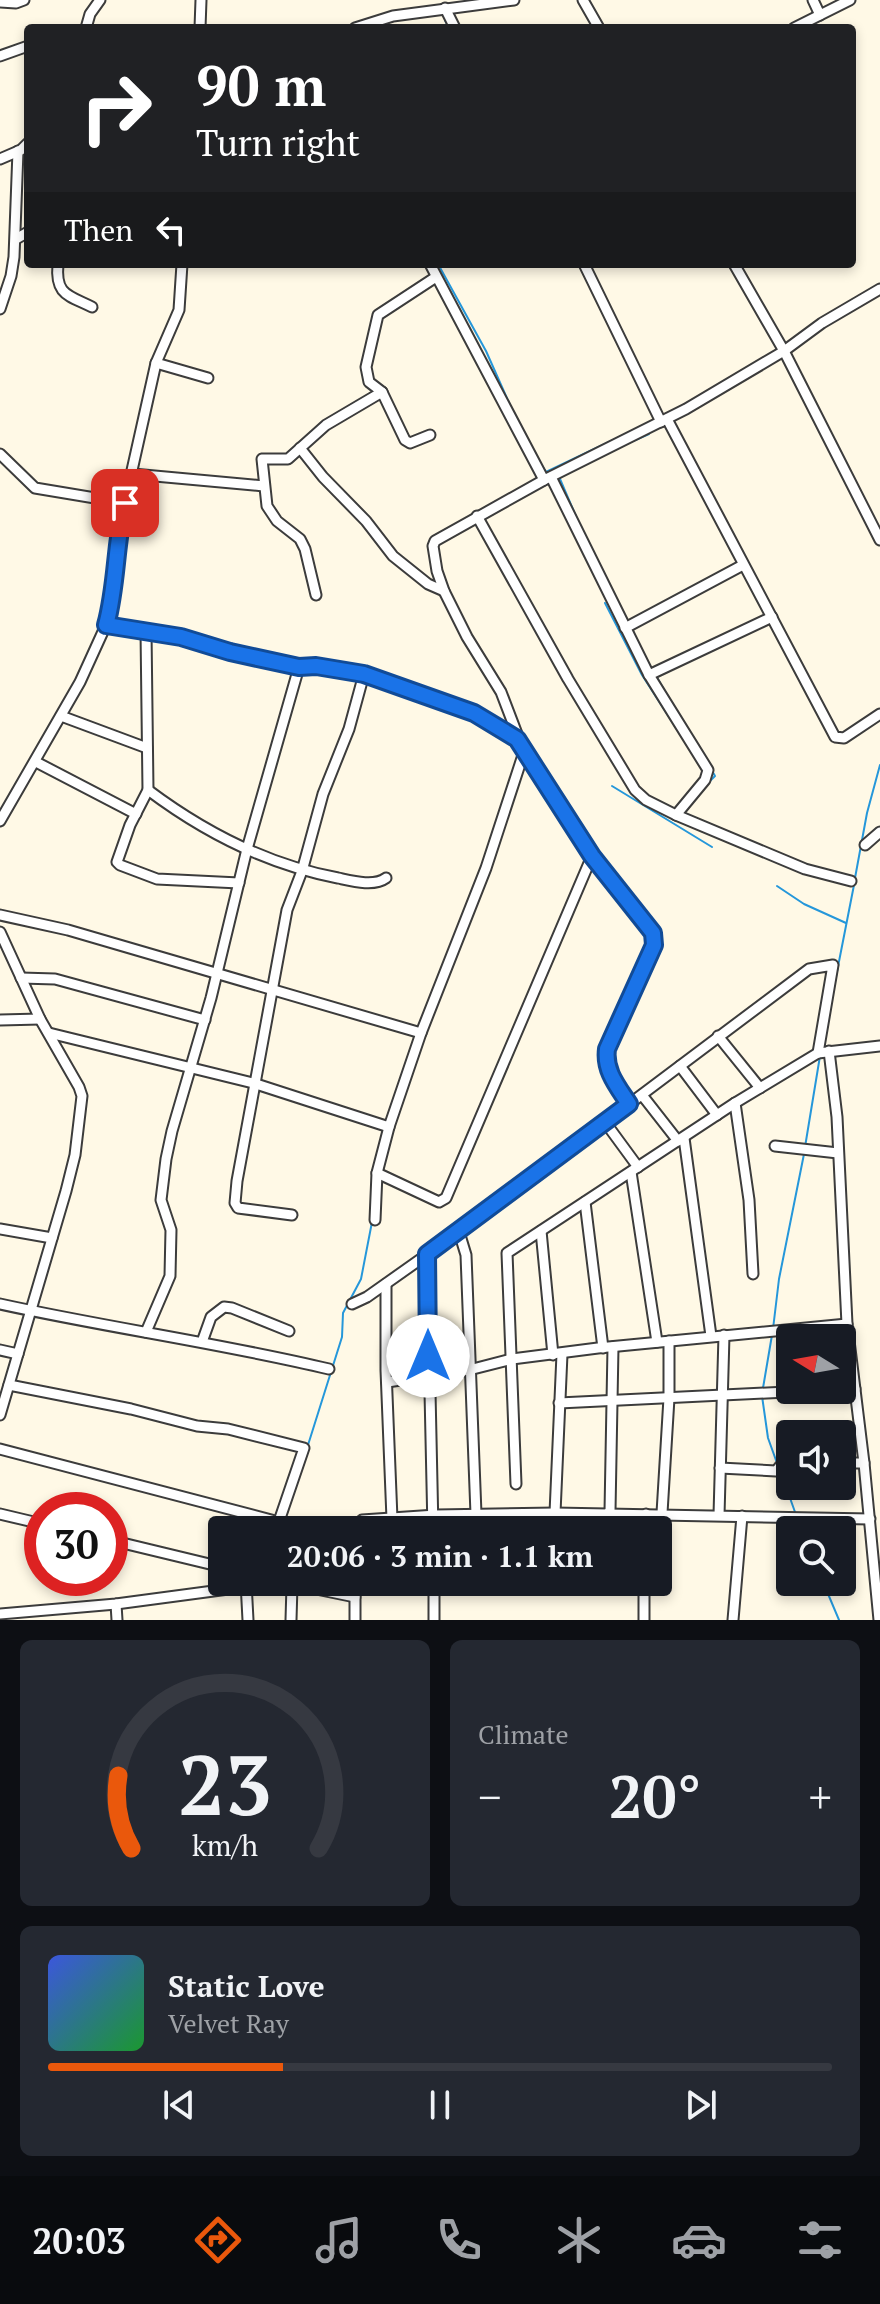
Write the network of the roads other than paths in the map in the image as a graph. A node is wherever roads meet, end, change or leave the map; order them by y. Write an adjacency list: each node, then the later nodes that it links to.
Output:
1 (24, 0): 9 (street)
2 (99, 0): 12 (street)
3 (201, 0): 13 (street)
4 (502, 0): 5 (street); 10 (street)
5 (514, 0)
6 (583, 0): 16 (street)
7 (813, 0): 11 (street)
8 (850, 0): 11 (street)
9 (0, 2)
10 (445, 8): 14 (street); 15 (street)
11 (820, 15): 17 (street)
12 (87, 24)
13 (200, 24)
14 (367, 24)
15 (453, 24)
16 (597, 24)
17 (802, 24)
18 (24, 47): 19 (street)
19 (0, 56)
20 (24, 146): 21 (street)
21 (18, 151): 22 (street); 24 (street)
22 (0, 159)
23 (24, 234): 24 (street)
24 (16, 239): 33 (street)
25 (58, 268): 32 (street)
26 (182, 268): 35 (street)
27 (432, 268): 30 (street)
28 (586, 268): 38 (street)
29 (736, 268): 34 (street)
30 (436, 277): 37 (street); 43 (street)
31 (880, 289): 34 (street)
32 (92, 307)
33 (0, 309)
34 (784, 351): 38 (street); 47 (street)
35 (156, 363): 36 (street); 42 (street)
36 (208, 378)
37 (382, 392): 39 (street); 40 (street)
38 (664, 421): 43 (street); 48 (street)
39 (430, 435)
40 (300, 448): 44 (street); 49 (street)
41 (0, 454): 45 (street)
42 (133, 474): 44 (street); 45 (street)
43 (547, 479): 46 (street); 53 (street)
44 (264, 486): 50 (street)
45 (125, 503): 52 (street)
46 (477, 516): 49 (street); 66 (street)
47 (880, 540)
48 (743, 565): 51 (street); 53 (street)
49 (444, 591): 60 (street)
50 (316, 595)
51 (772, 617): 57 (street); 58 (street)
52 (106, 625): 54 (street); 59 (street)
53 (625, 628): 57 (street)
54 (146, 631): 55 (street); 61 (street)
55 (299, 667): 56 (street); 70 (street)
56 (364, 674): 60 (street); 72 (street)
57 (649, 675): 66 (street)
58 (880, 714)
59 (61, 716): 61 (street); 63 (street)
60 (517, 739): 62 (street)
61 (147, 748): 64 (street)
62 (524, 752): 71 (street); 85 (street)
63 (36, 762): 65 (street); 67 (street)
64 (148, 790): 65 (street); 70 (street)
65 (136, 814): 75 (street)
66 (676, 815): 74 (street)
67 (0, 821)
68 (880, 832): 69 (street)
69 (865, 845)
70 (247, 849): 72 (street); 75 (street)
71 (592, 856): 96 (street); 104 (street)
72 (302, 871): 73 (street); 80 (street)
73 (386, 878)
74 (851, 881)
75 (239, 883): 78 (street)
76 (0, 915): 78 (street)
77 (0, 932): 79 (street)
78 (217, 973): 80 (street); 83 (street)
79 (21, 978): 81 (street); 83 (street)
80 (272, 989): 85 (street); 92 (street)
81 (40, 1019): 82 (street); 84 (street)
82 (0, 1020)
83 (205, 1020): 91 (street)
84 (49, 1033): 91 (street); 111 (street)
85 (421, 1033): 99 (street)
86 (718, 1036): 89 (street); 90 (street); 93 (street)
87 (880, 1046): 88 (street)
88 (829, 1051): 89 (street); 102 (street)
89 (818, 1053): 93 (street)
90 (680, 1066): 94 (street); 97 (street)
91 (190, 1067): 92 (street); 121 (street)
92 (253, 1083): 99 (street); 106 (street)
93 (760, 1088): 95 (street)
94 (642, 1095): 96 (street); 100 (street)
95 (735, 1103): 97 (street); 113 (street)
96 (629, 1104): 98 (street)
97 (717, 1115): 100 (street)
98 (605, 1122): 103 (street); 110 (street)
99 (389, 1127): 104 (street)
100 (681, 1139): 103 (street); 123 (street)
101 (775, 1146): 102 (street)
102 (838, 1153): 118 (street)
103 (635, 1170): 105 (street); 126 (street)
104 (377, 1173): 107 (street)
105 (585, 1202): 109 (street); 127 (street)
106 (292, 1215)
107 (375, 1220)
108 (0, 1229): 111 (street)
109 (541, 1231): 130 (street); 131 (street)
110 (459, 1232): 112 (street); 133 (street)
111 (52, 1238): 117 (street)
112 (427, 1254): 114 (street); 134 (street)
113 (753, 1274)
114 (386, 1284): 116 (street); 135 (street)
115 (0, 1304): 117 (street)
116 (352, 1304)
117 (31, 1311): 121 (street); 129 (street)
118 (847, 1324)
119 (776, 1330): 122 (street)
120 (289, 1331): 125 (street)
121 (146, 1332): 125 (street)
122 (724, 1335): 123 (street); 138 (street)
123 (711, 1336): 124 (street)
124 (669, 1341): 126 (street); 140 (street)
125 (202, 1342): 132 (street)
126 (657, 1342): 127 (street)
127 (608, 1347): 130 (street); 141 (street)
128 (0, 1350): 129 (street)
129 (18, 1354): 136 (street)
130 (557, 1354): 131 (street); 142 (street)
131 (512, 1359): 133 (street); 149 (street)
132 (329, 1369)
133 (469, 1370): 134 (street); 154 (street)
134 (429, 1374): 135 (street); 156 (street)
135 (387, 1382): 160 (street)
136 (9, 1385): 143 (street); 159 (street)
137 (776, 1392): 138 (street)
138 (722, 1395): 140 (street); 147 (street)
139 (856, 1397): 146 (street)
140 (669, 1398): 141 (street); 152 (street)
141 (614, 1399): 142 (street); 151 (street)
142 (559, 1403): 150 (street)
143 (0, 1415)
144 (0, 1449): 158 (street)
145 (856, 1463): 146 (street)
146 (864, 1463): 163 (street)
147 (720, 1468): 148 (street); 157 (street)
148 (776, 1471)
149 (516, 1484)
150 (555, 1513): 151 (street); 154 (street)
151 (608, 1513): 155 (street)
152 (662, 1513): 155 (street); 157 (street)
153 (0, 1514): 164 (street)
154 (476, 1514): 156 (street)
155 (646, 1514)
156 (432, 1515): 161 (street)
157 (719, 1515): 162 (street)
158 (242, 1516)
159 (281, 1516)
160 (392, 1516)
161 (422, 1516)
162 (742, 1516): 163 (street); 183 (street)
163 (870, 1519): 166 (street)
164 (24, 1520)
165 (128, 1544): 167 (street)
166 (876, 1552): 184 (street)
167 (208, 1564)
168 (208, 1589): 175 (street)
169 (249, 1596): 178 (street)
170 (288, 1596): 179 (street)
171 (350, 1596): 174 (street)
172 (434, 1596): 181 (street)
173 (644, 1596): 182 (street)
174 (355, 1597): 180 (street)
175 (116, 1604): 176 (street); 177 (street)
176 (0, 1614)
177 (117, 1620)
178 (248, 1620)
179 (291, 1620)
180 (355, 1620)
181 (434, 1620)
182 (644, 1620)
183 (733, 1620)
184 (879, 1620)

